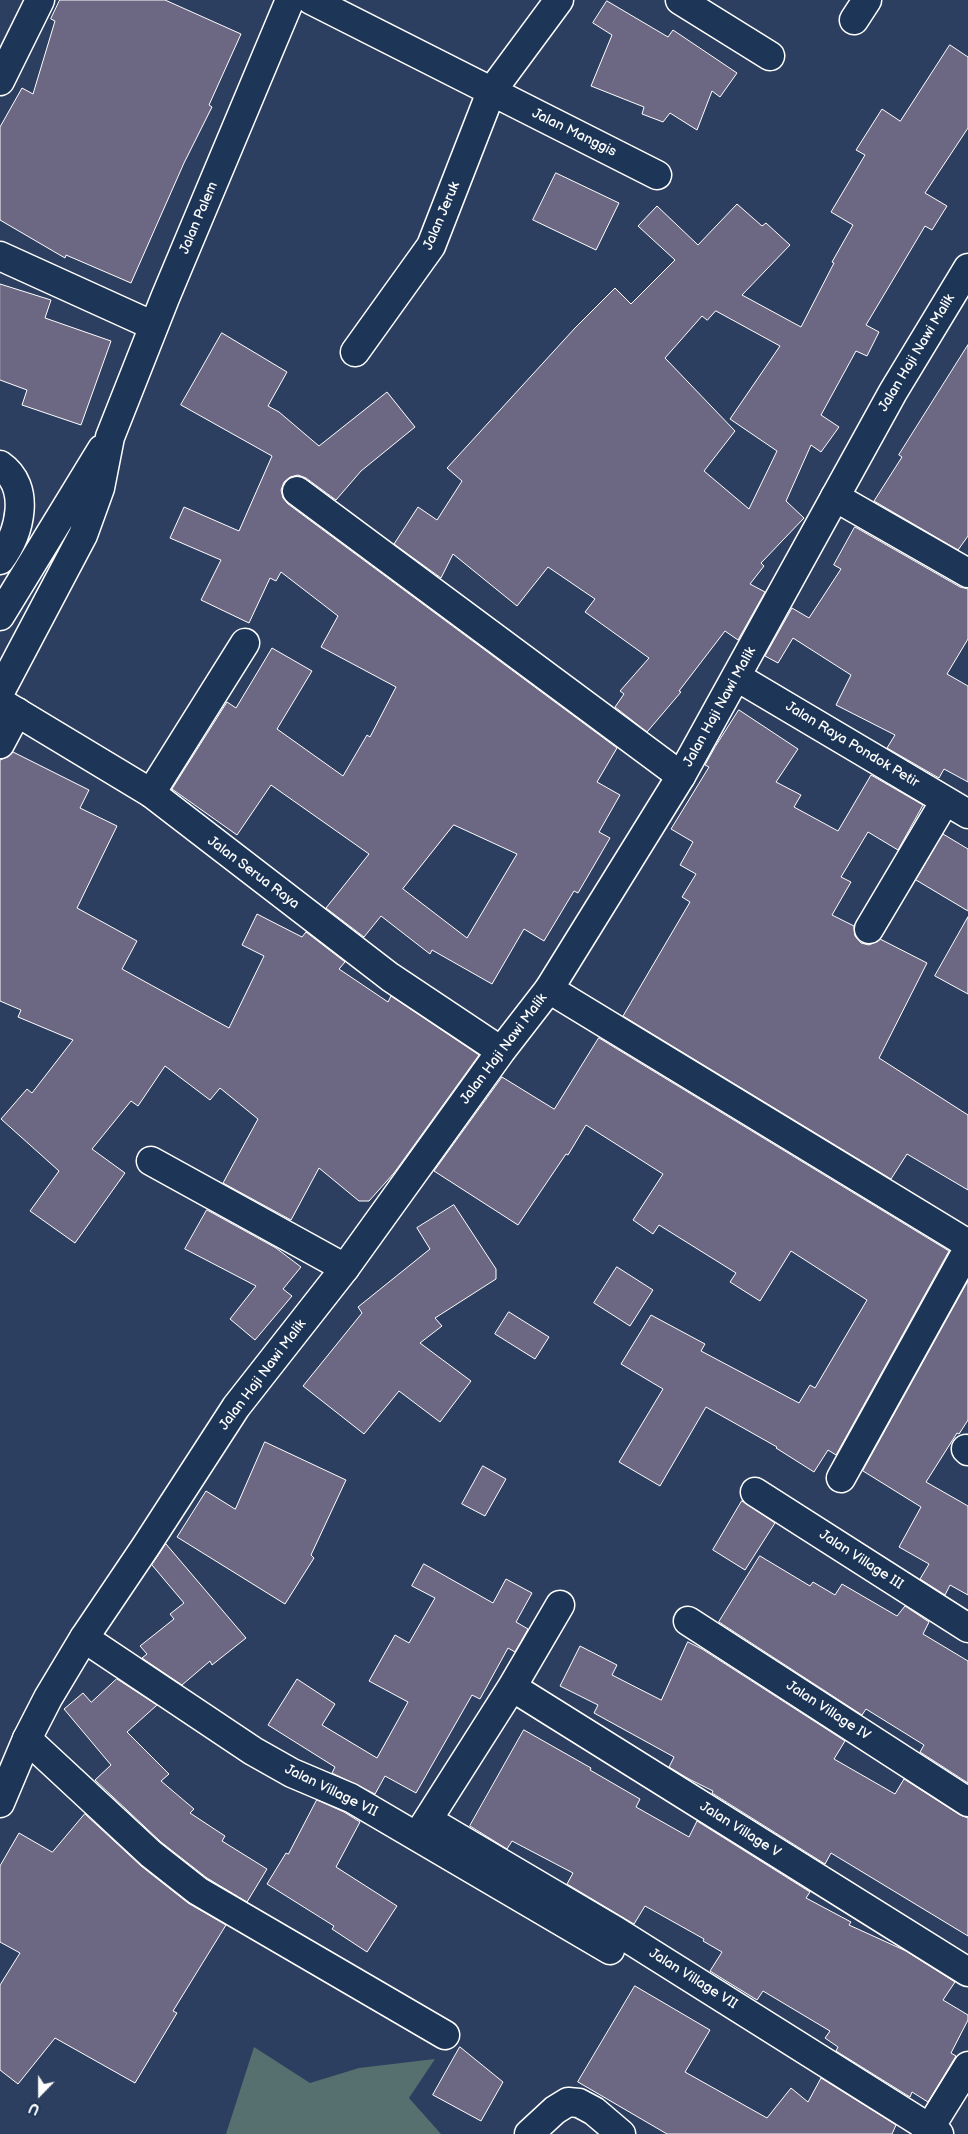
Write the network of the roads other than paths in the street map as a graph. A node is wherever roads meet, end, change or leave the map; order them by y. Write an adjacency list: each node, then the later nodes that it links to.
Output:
1 (40, 0): 7 (street)
2 (290, 0): 12 (street, Jalan Palem)
3 (311, 0): 8 (street, Jalan Manggis)
4 (559, 0): 8 (street, Jalan Jeruk)
5 (680, 0): 6 (street)
6 (770, 56)
7 (0, 81)
8 (491, 92): 9 (street, Jalan Manggis); 13 (street, Jalan Jeruk)
9 (657, 175)
10 (0, 256): 12 (street)
11 (968, 268): 17 (street, Jalan Haji Nawi Malik)
12 (154, 326): 14 (street, Jalan Palem)
13 (355, 352)
14 (110, 437): 18 (street); 19 (street)
15 (0, 465): 20 (street)
16 (297, 491): 27 (street)
17 (835, 497): 21 (street); 24 (street, Jalan Haji Nawi Malik)
18 (56, 521): 19 (street); 22 (street)
19 (84, 535): 25 (street)
20 (0, 560)
21 (968, 573)
22 (0, 616)
23 (245, 643): 28 (street)
24 (736, 677): 27 (street, Jalan Haji Nawi Malik); 29 (street, Jalan Raya Pondok Petir)
25 (6, 702): 26 (street); 28 (street, Jalan Serua Raya)
26 (0, 744)
27 (681, 776): 31 (street, Jalan Haji Nawi Malik)
28 (151, 793): 32 (street, Jalan Serua Raya)
29 (957, 807): 30 (street)
30 (869, 929)
31 (549, 989): 32 (street, Jalan Haji Nawi Malik); 34 (street)
32 (501, 1051): 36 (street, Jalan Haji Nawi Malik)
33 (152, 1161): 36 (street)
34 (968, 1244)
35 (968, 1248): 37 (street)
36 (344, 1268): 42 (street, Jalan Haji Nawi Malik)
37 (841, 1478)
38 (754, 1492): 41 (street, Jalan Village III)
39 (560, 1605): 43 (street)
40 (688, 1621): 45 (street, Jalan Village IV)
41 (968, 1628)
42 (84, 1638): 44 (street, Jalan Haji Nawi Malik); 47 (street, Jalan Village VII)
43 (512, 1688): 47 (street); 49 (street, Jalan Village V)
44 (27, 1739): 46 (street, Jalan Haji Nawi Malik); 50 (street)
45 (968, 1802)
46 (0, 1803)
47 (422, 1828): 48 (street, Jalan Village VII); 52 (street, Jalan Village VII)
48 (610, 1950)
49 (968, 1972)
50 (445, 2035)
51 (968, 2066): 52 (street)
52 (932, 2132)
53 (529, 2134): 54 (street)
54 (621, 2134)

